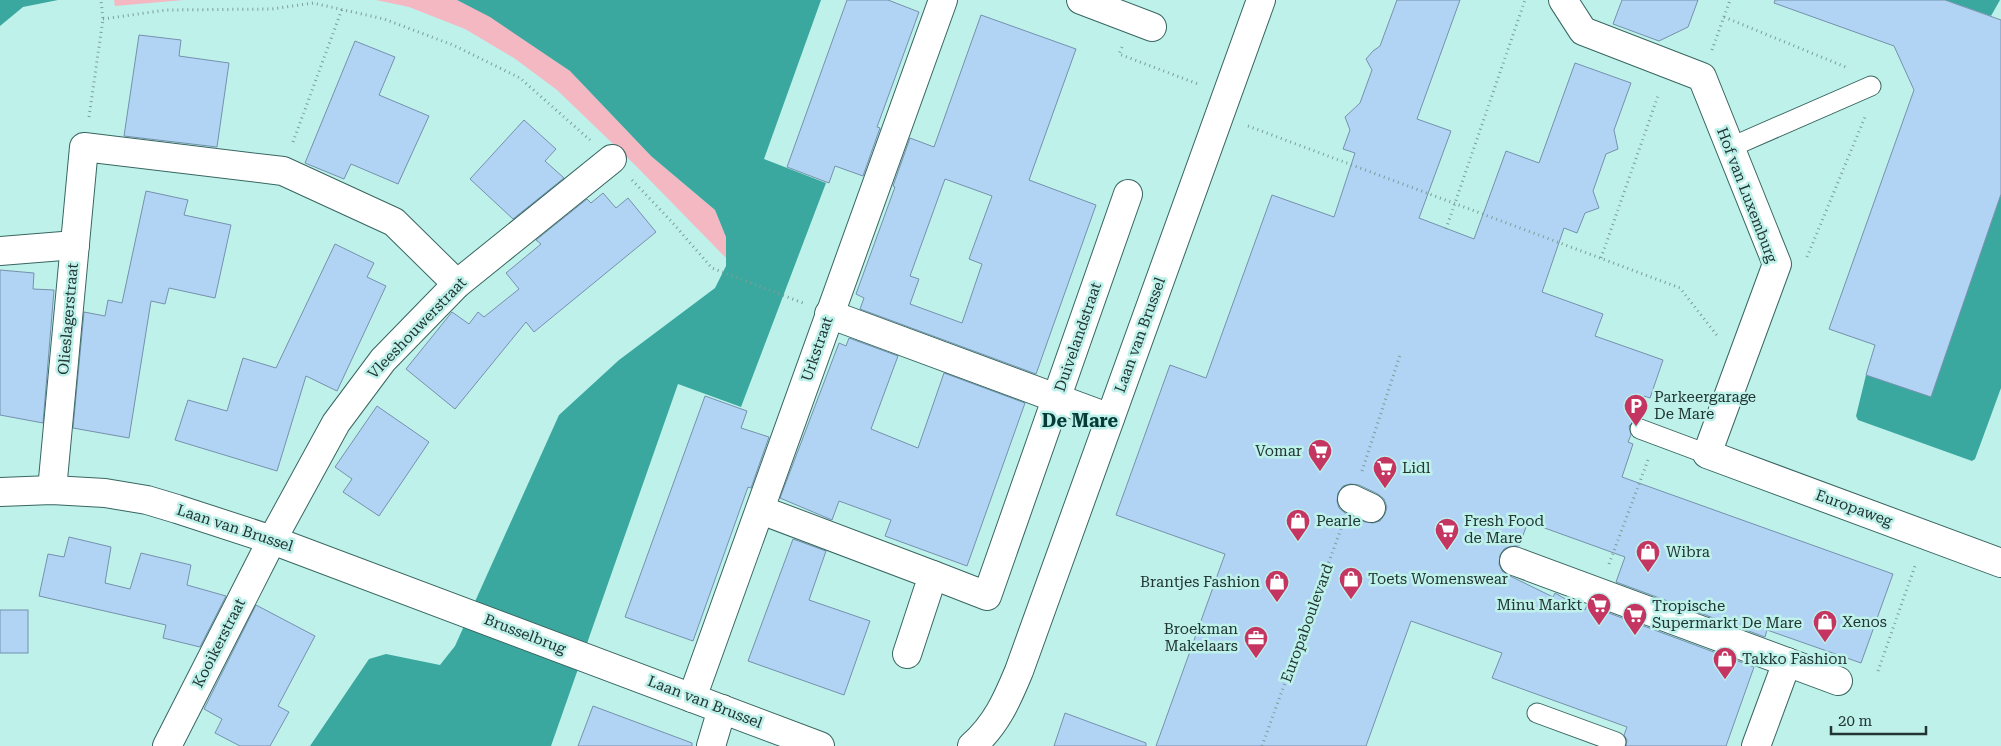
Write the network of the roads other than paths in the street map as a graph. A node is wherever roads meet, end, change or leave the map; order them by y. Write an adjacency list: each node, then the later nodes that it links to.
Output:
1 (943, 0): 13 (street, Urkstraat)
2 (1080, 0): 5 (street)
3 (1261, 0): 15 (street, Laan van Brussel)
4 (1563, 0): 7 (street, Hof van Luxemburg)
5 (1142, 23)
6 (1871, 86): 7 (lane)
7 (1729, 148): 17 (street, Hof van Luxemburg)
8 (612, 160): 12 (street, Vleeshouwerstraat)
9 (1128, 194): 14 (street, Duivelandstraat)
10 (75, 244): 11 (street); 12 (street, Olieslagerstraat); 18 (street, Olieslagerstraat)
11 (0, 251)
12 (457, 284): 21 (street, Vleeshouwerstraat)
13 (829, 314): 14 (street); 20 (street, Urkstraat)
14 (1056, 398): 15 (street); 24 (street, Duivelandstraat)
15 (1110, 418): 37 (street, Laan van Brussel)
16 (1648, 432): 17 (lane)
17 (1707, 454): 23 (street, Europaweg)
18 (52, 490): 19 (street, Laan van Brussel); 21 (street, Laan van Brussel)
19 (0, 492)
20 (761, 510): 24 (street, Duivelandstraat); 30 (street, Urkstraat)
21 (272, 540): 25 (street, Laan van Brussel); 34 (street, Kooikerstraat)
22 (1514, 561): 28 (street)
23 (2001, 563)
24 (933, 575): 26 (street)
25 (461, 610): 27 (street, Brusselbrug)
26 (907, 654)
27 (589, 659): 30 (street, Laan van Brussel)
28 (1787, 662): 29 (street); 38 (street)
29 (1838, 682)
30 (692, 698): 31 (street, Laan van Brussel)
31 (722, 709): 35 (street); 36 (street, Laan van Brussel)
32 (1537, 713): 33 (lane)
33 (1616, 742)
34 (167, 746)
35 (711, 746)
36 (820, 746)
37 (972, 746)
38 (1756, 746)

